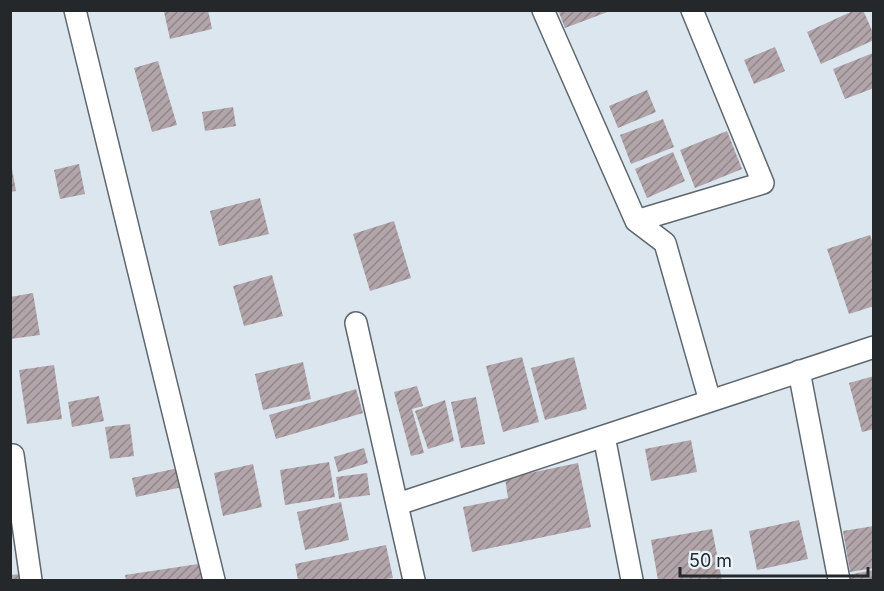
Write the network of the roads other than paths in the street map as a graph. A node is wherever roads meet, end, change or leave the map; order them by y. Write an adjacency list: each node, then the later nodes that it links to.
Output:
1 (75, 10): 13 (street)
2 (543, 10): 4 (street)
3 (693, 10): 4 (street)
4 (636, 221): 8 (street)
5 (356, 323): 11 (street)
6 (873, 347): 7 (street)
7 (800, 371): 8 (street); 16 (street)
8 (710, 401): 9 (street)
9 (604, 436): 11 (street); 15 (street)
10 (13, 455): 12 (street)
11 (398, 504): 14 (street)
12 (31, 580)
13 (214, 580)
14 (414, 580)
15 (632, 580)
16 (838, 580)

